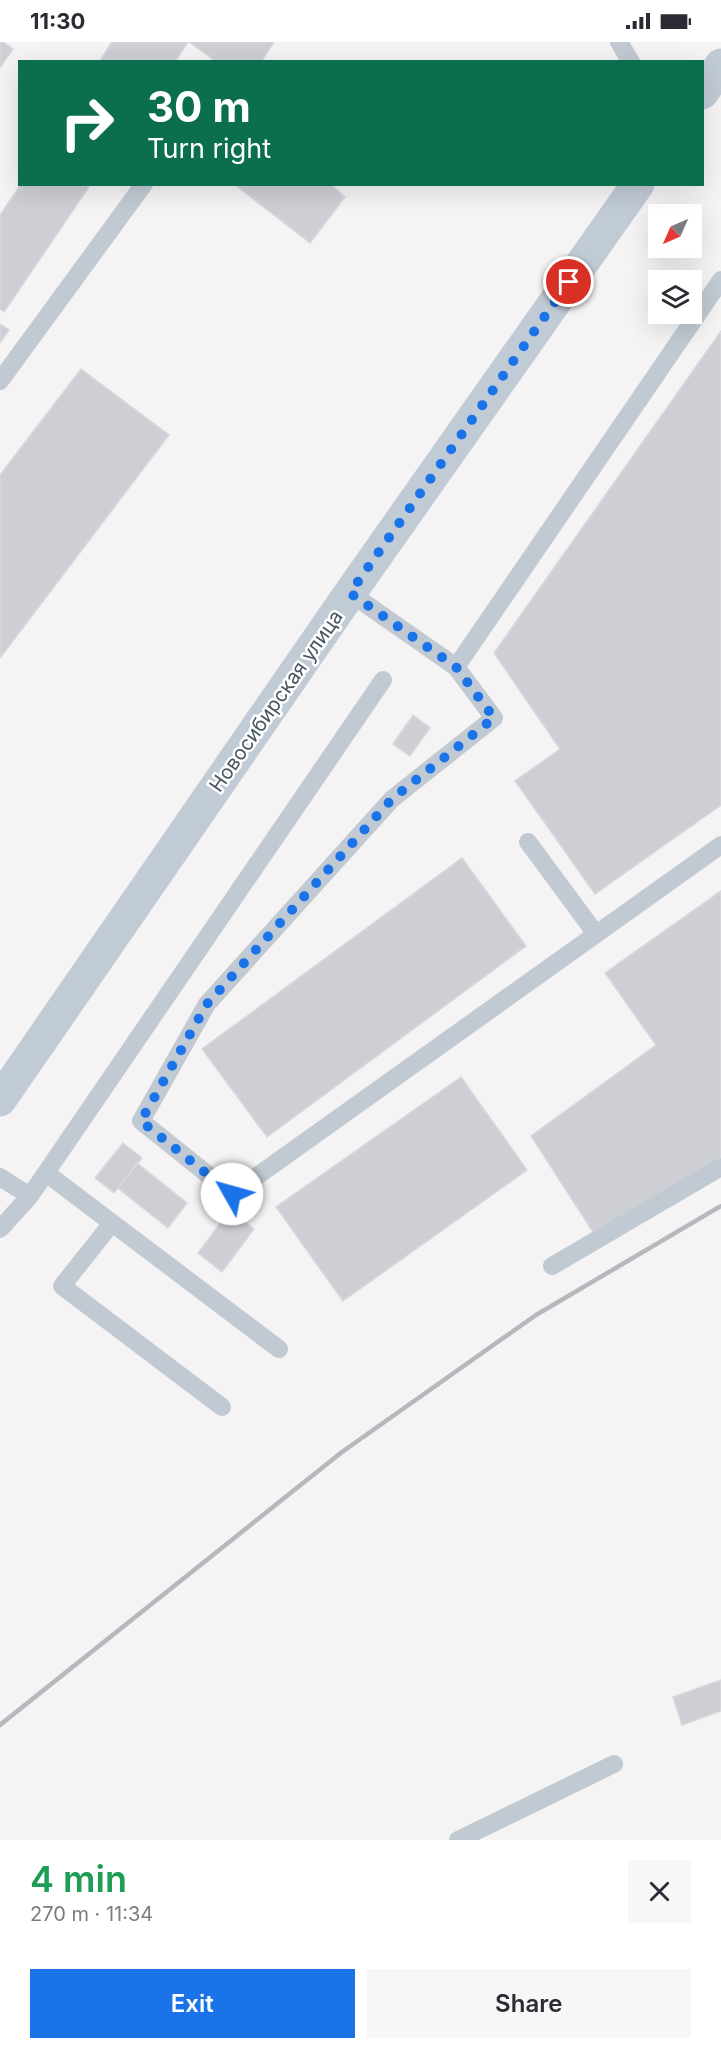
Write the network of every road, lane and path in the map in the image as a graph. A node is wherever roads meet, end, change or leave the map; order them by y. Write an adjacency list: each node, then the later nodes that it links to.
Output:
1 (619, 42): 2 (lane)
2 (630, 60)
3 (721, 65): 4 (main road)
4 (704, 90)
5 (143, 186): 8 (lane)
6 (637, 186): 9 (main road, Новосибирская улица)
7 (721, 280): 10 (lane)
8 (0, 381)
9 (350, 593): 10 (lane); 15 (main road, Новосибирская улица)
10 (456, 667): 14 (lane)
11 (383, 680): 17 (lane)
12 (528, 842): 14 (lane)
13 (721, 845): 14 (lane)
14 (596, 934)
15 (0, 1100)
16 (721, 1167): 22 (lane)
17 (46, 1173): 19 (lane); 20 (lane)
18 (0, 1177): 19 (lane)
19 (30, 1196): 21 (lane)
20 (112, 1223): 23 (lane); 24 (lane)
21 (0, 1229)
22 (552, 1266)
23 (279, 1349)
24 (222, 1407)
25 (614, 1764): 26 (lane)
26 (458, 1840)

